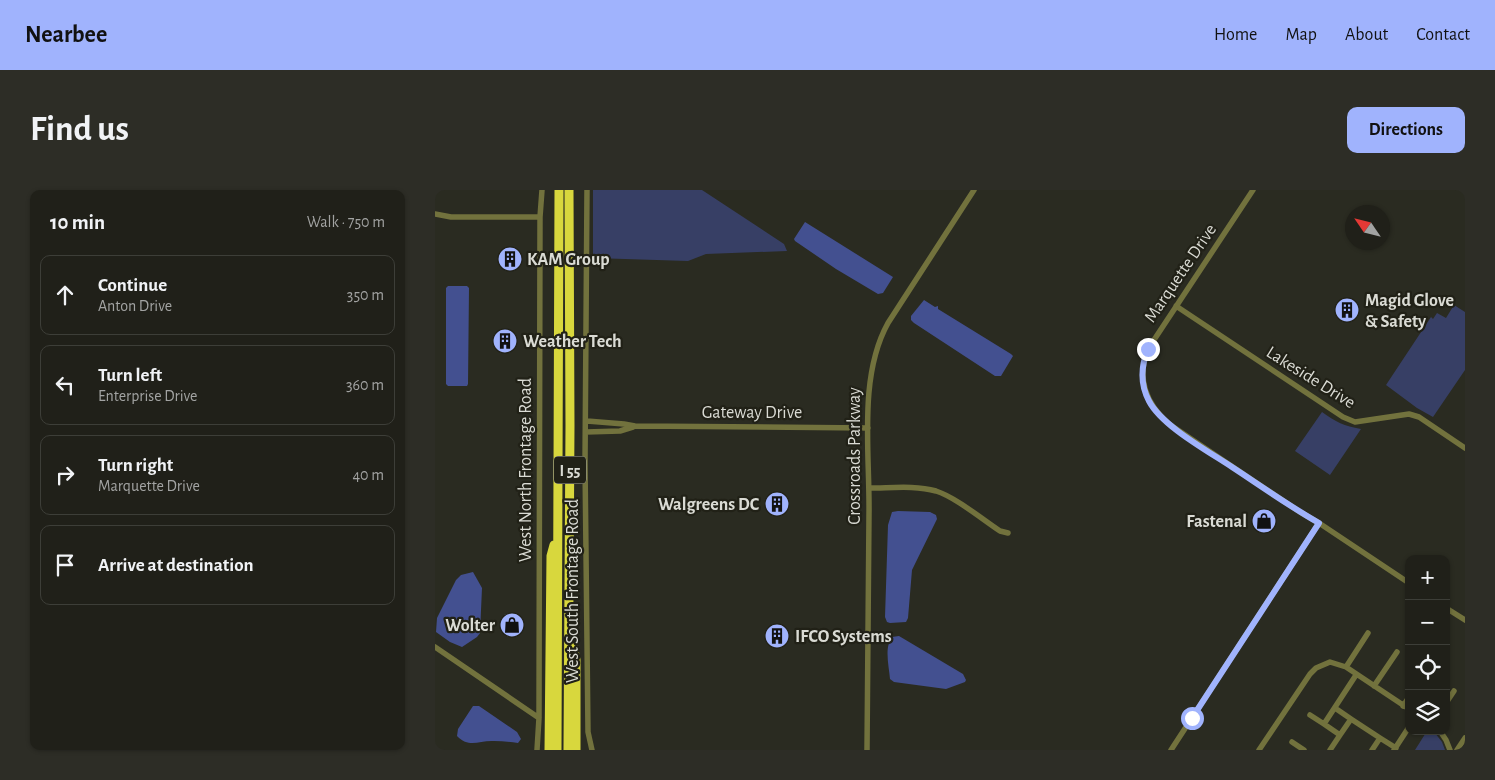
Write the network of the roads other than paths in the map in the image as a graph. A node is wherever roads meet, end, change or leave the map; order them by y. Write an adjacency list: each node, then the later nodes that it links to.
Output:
1 (542, 190): 8 (street, West North Frontage Road)
2 (559, 190): 17 (highway, I 55)
3 (569, 190): 21 (highway, I 55)
4 (587, 190): 10 (street, West South Frontage Road)
5 (974, 190): 12 (street, Crossroads Parkway)
6 (1253, 190): 9 (street, Marquette Drive)
7 (435, 214): 8 (street)
8 (540, 217): 34 (street, West North Frontage Road)
9 (1176, 306): 14 (street, Lakeside Drive); 16 (street, Marquette Drive)
10 (587, 421): 11 (street, Gateway Drive); 13 (street, West South Frontage Road)
11 (635, 426): 12 (street, Gateway Drive); 13 (street, Gateway Drive)
12 (868, 428): 15 (street, Crossroads Parkway)
13 (586, 432): 50 (street, West South Frontage Road)
14 (1465, 448)
15 (869, 488): 18 (street); 51 (street, Crossroads Parkway)
16 (1319, 523): 19 (street); 52 (street)
17 (557, 532): 46 (highway); 47 (highway, I 55)
18 (1008, 533)
19 (1405, 580)
20 (1450, 611): 22 (street)
21 (568, 620): 48 (highway, I 55); 49 (highway)
22 (1465, 620)
23 (1368, 633): 26 (street)
24 (435, 647): 34 (street)
25 (1397, 652): 28 (street)
26 (1346, 667): 27 (street); 53 (street)
27 (1356, 675): 28 (street); 32 (street)
28 (1374, 686): 31 (street)
29 (1454, 691): 30 (street)
30 (1450, 697)
31 (1405, 706)
32 (1335, 708): 35 (street); 36 (street)
33 (1310, 714): 36 (street)
34 (539, 718): 45 (street, West North Frontage Road)
35 (1351, 719): 38 (street); 40 (street)
36 (1324, 724): 38 (street)
37 (1405, 734): 44 (street)
38 (1340, 735): 43 (street)
39 (1443, 735): 56 (street)
40 (1380, 738): 44 (street); 55 (street)
41 (1465, 738): 57 (street)
42 (1292, 742): 54 (street)
43 (1331, 749)
44 (1395, 749)
45 (537, 750)
46 (549, 750)
47 (557, 750)
48 (568, 750)
49 (577, 750)
50 (593, 750)
51 (867, 750)
52 (1171, 750)
53 (1259, 750)
54 (1304, 750)
55 (1372, 750)
56 (1450, 750)
57 (1457, 750)

